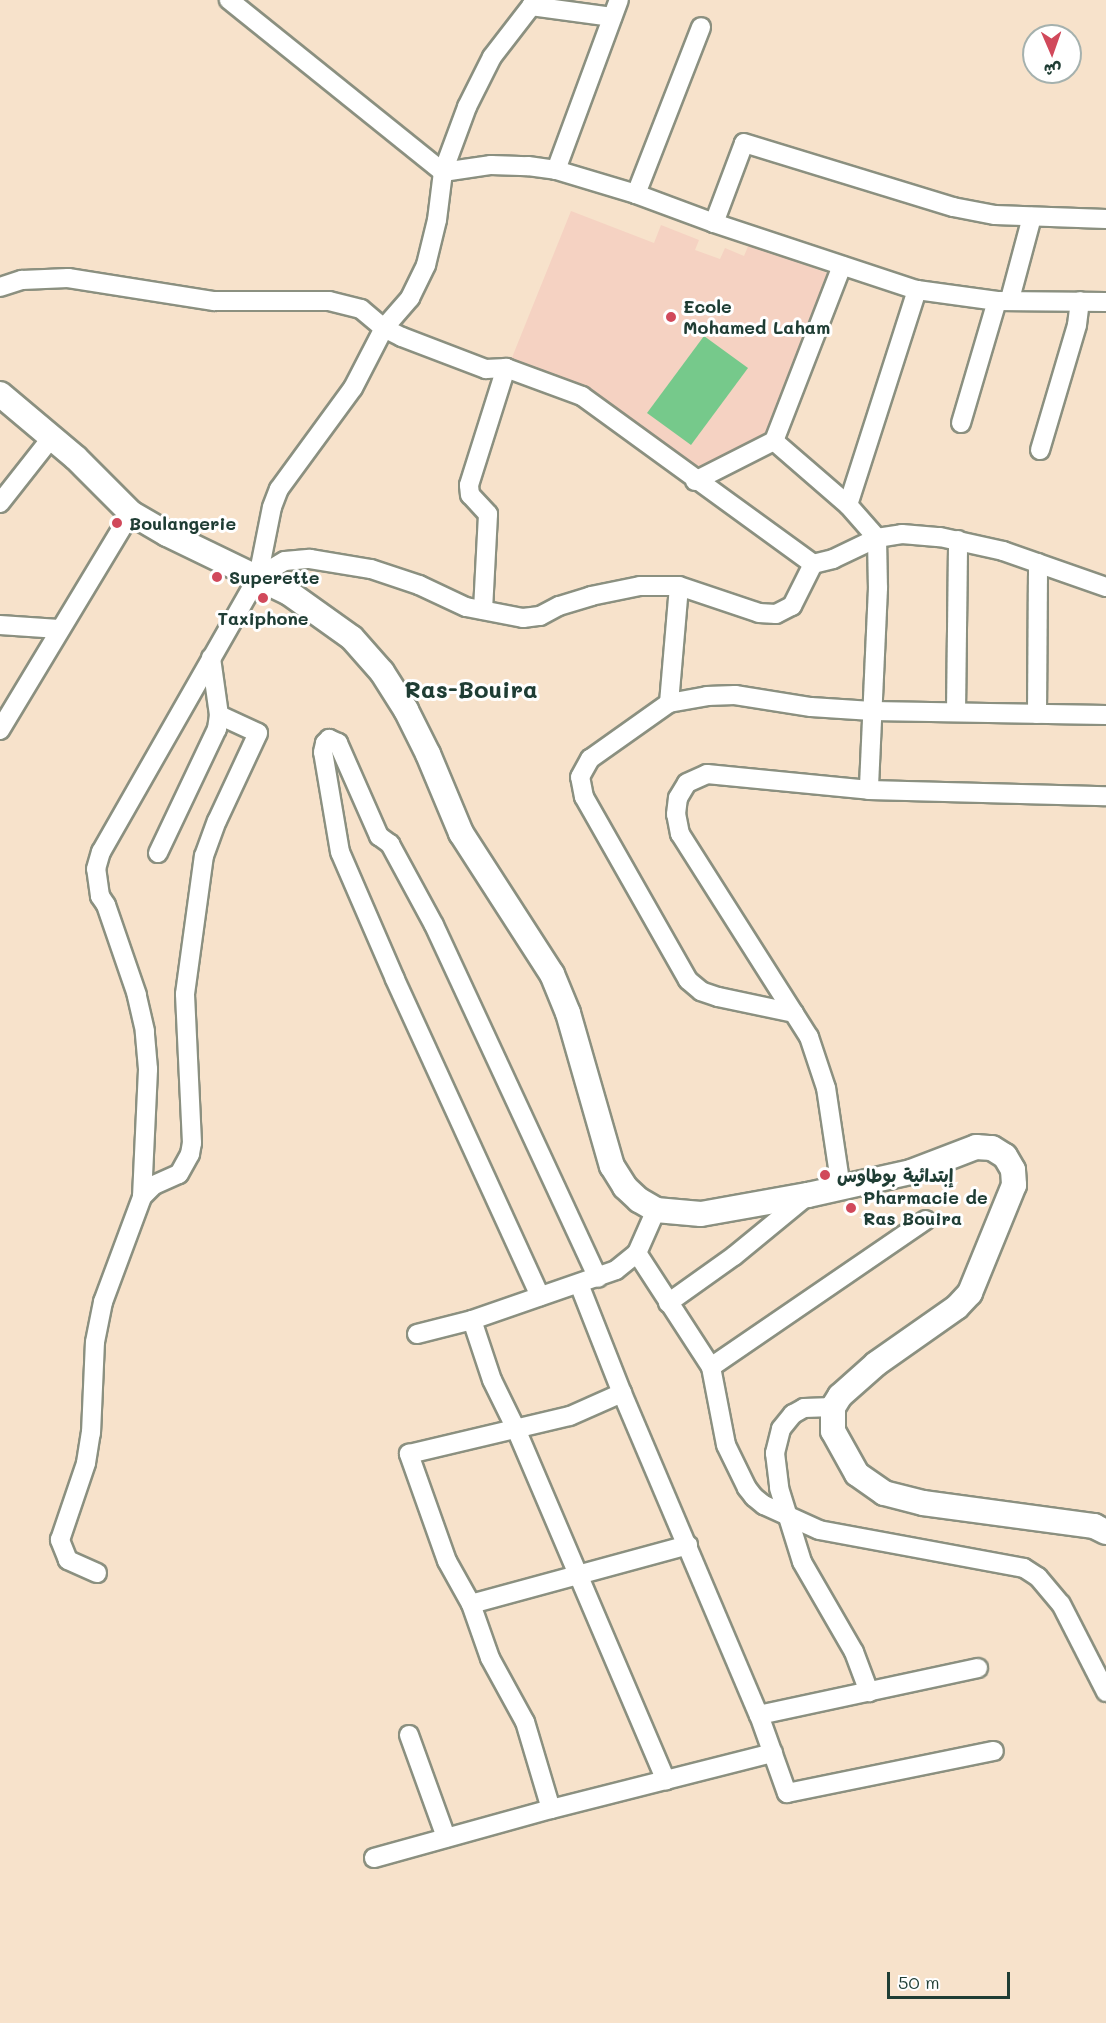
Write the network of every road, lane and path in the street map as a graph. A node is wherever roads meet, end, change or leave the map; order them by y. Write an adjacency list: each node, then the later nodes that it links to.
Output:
1 (229, 0): 3 (street)
2 (533, 3): 4 (street); 7 (street)
3 (250, 7): 7 (street)
4 (615, 9): 6 (street)
5 (701, 27): 8 (street)
6 (556, 170): 7 (street); 8 (street)
7 (443, 172): 18 (street)
8 (636, 194): 11 (street)
9 (1032, 217): 10 (street); 11 (street); 15 (street)
10 (1106, 219)
11 (714, 223): 12 (street)
12 (842, 266): 14 (street); 23 (street)
13 (0, 287): 18 (street)
14 (917, 290): 15 (street); 27 (street)
15 (1004, 300): 16 (street); 21 (street)
16 (1080, 301): 17 (street); 24 (street)
17 (1106, 302)
18 (384, 328): 19 (street); 33 (street)
19 (506, 368): 25 (street); 36 (street)
20 (0, 394): 22 (street)
21 (961, 423)
22 (52, 437): 26 (street); 28 (street)
23 (774, 441): 25 (street); 27 (street)
24 (1040, 450)
25 (695, 480): 32 (street)
26 (0, 503)
27 (848, 505): 29 (street)
28 (131, 513): 33 (street); 38 (street)
29 (877, 538): 30 (street); 32 (street); 41 (street)
30 (958, 540): 31 (street); 42 (street)
31 (1038, 563): 35 (street); 43 (street)
32 (813, 564): 34 (street)
33 (258, 577): 36 (street); 39 (street); 54 (street)
34 (679, 586): 36 (street); 40 (street)
35 (1106, 587)
36 (483, 610)
37 (0, 625): 38 (street)
38 (59, 629): 46 (street)
39 (211, 658): 44 (street); 53 (street)
40 (669, 702): 41 (street); 50 (street)
41 (872, 711): 42 (street); 47 (street)
42 (956, 712): 43 (street)
43 (1037, 714): 45 (street)
44 (219, 715): 49 (street); 53 (street)
45 (1106, 715)
46 (0, 730)
47 (869, 790): 48 (street); 50 (street)
48 (1106, 796)
49 (158, 853)
50 (794, 1013): 51 (street)
51 (841, 1188): 52 (street); 63 (street)
52 (808, 1195): 54 (street); 60 (street)
53 (142, 1197): 72 (street)
54 (656, 1210): 56 (street)
55 (926, 1221): 64 (street)
56 (637, 1252): 57 (street); 60 (street)
57 (598, 1278): 58 (street); 59 (street)
58 (579, 1284): 59 (street); 65 (street)
59 (540, 1296): 61 (street)
60 (668, 1303): 64 (street)
61 (472, 1320): 62 (street); 68 (street)
62 (417, 1334)
63 (876, 1364): 66 (street); 67 (street)
64 (711, 1367): 69 (street)
65 (622, 1393): 68 (street); 71 (street)
66 (833, 1407): 67 (street); 70 (street)
67 (804, 1408): 69 (street)
68 (516, 1429): 73 (street); 74 (street)
69 (786, 1512): 76 (street); 77 (street)
70 (1106, 1532)
71 (688, 1545): 73 (street); 78 (street)
72 (98, 1573)
73 (580, 1576): 74 (street); 82 (street)
74 (471, 1604): 83 (street)
75 (978, 1668): 76 (street)
76 (869, 1692): 78 (street)
77 (1106, 1692)
78 (759, 1715): 81 (street)
79 (409, 1735): 84 (street)
80 (994, 1751): 81 (street)
81 (773, 1753): 82 (street)
82 (666, 1780): 83 (street)
83 (551, 1809): 84 (street)
84 (446, 1837): 85 (street)
85 (374, 1858)

